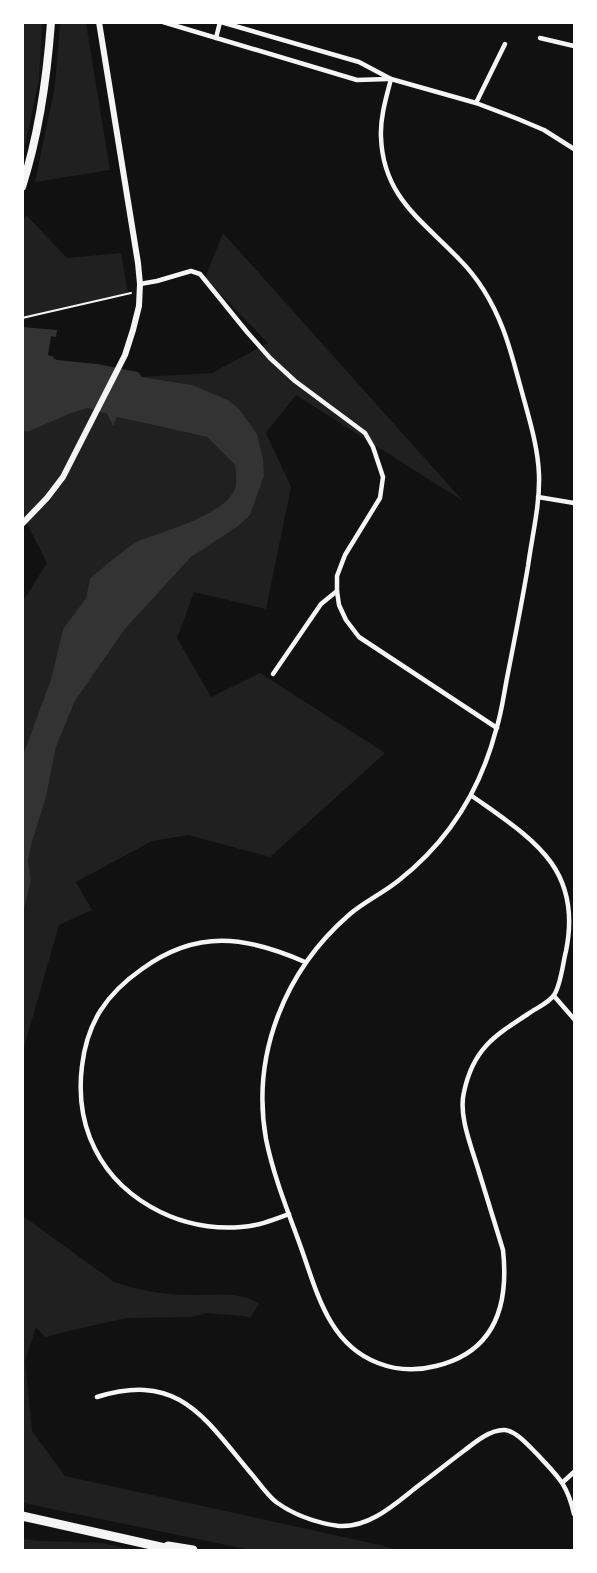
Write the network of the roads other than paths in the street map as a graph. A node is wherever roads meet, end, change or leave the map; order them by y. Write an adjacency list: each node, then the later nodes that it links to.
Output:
1 (51, 22): 12 (highway)
2 (99, 22): 13 (street)
3 (163, 22): 5 (street)
4 (221, 22): 5 (street); 9 (street)
5 (216, 38): 9 (street)
6 (540, 38): 8 (street)
7 (505, 44): 10 (street)
8 (574, 46)
9 (391, 80): 10 (street); 14 (street)
10 (476, 104): 11 (street)
11 (574, 149)
12 (22, 187)
13 (140, 284): 16 (street); 17 (street)
14 (538, 497): 15 (street); 19 (street)
15 (574, 503)
16 (22, 524)
17 (337, 591): 18 (street); 19 (street)
18 (273, 674)
19 (497, 728): 20 (street)
20 (472, 796): 21 (street); 22 (street)
21 (306, 962): 24 (street); 24 (street)
22 (554, 996): 23 (street); 24 (street)
23 (574, 1019)
24 (289, 1214)
25 (97, 1397): 27 (street)
26 (574, 1472): 27 (street)
27 (563, 1482): 28 (street)
28 (574, 1514)
29 (22, 1516): 30 (highway)
30 (136, 1541): 31 (highway); 32 (highway)
31 (174, 1551)
32 (193, 1551)

